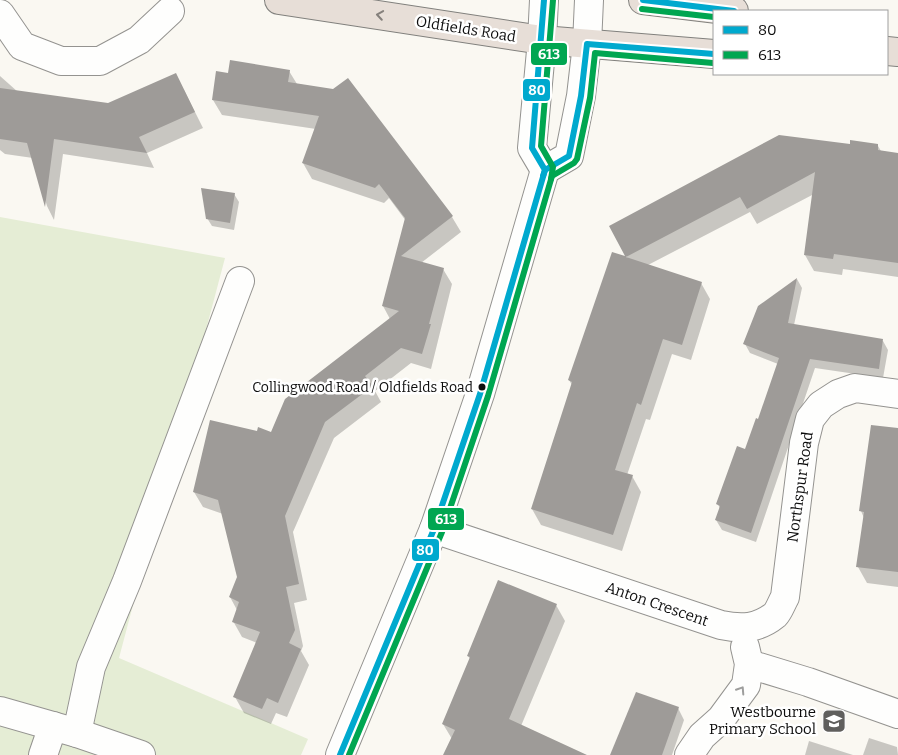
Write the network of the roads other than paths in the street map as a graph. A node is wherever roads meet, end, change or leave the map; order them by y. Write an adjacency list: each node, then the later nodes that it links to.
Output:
1 (279, 0): 8 (highway, Oldfields Road, one-way to 1)
2 (544, 0): 8 (street)
3 (589, 0): 9 (street)
4 (643, 0): 5 (highway)
5 (726, 10)
6 (170, 12): 7 (street)
7 (0, 14)
8 (542, 40): 9 (highway, Oldfields Road); 11 (street)
9 (588, 44): 10 (highway, Oldfields Road); 11 (street)
10 (713, 54)
11 (545, 170): 14 (street)
12 (240, 281): 19 (street)
13 (898, 394): 15 (street, Northspur Road)
14 (434, 528): 15 (street, Anton Crescent); 22 (street)
15 (742, 629): 16 (street)
16 (749, 664): 18 (street); 23 (street, one-way to 16)
17 (0, 711): 19 (street)
18 (898, 714)
19 (65, 729): 20 (street); 21 (street)
20 (43, 755)
21 (141, 755)
22 (340, 755)
23 (689, 755)

